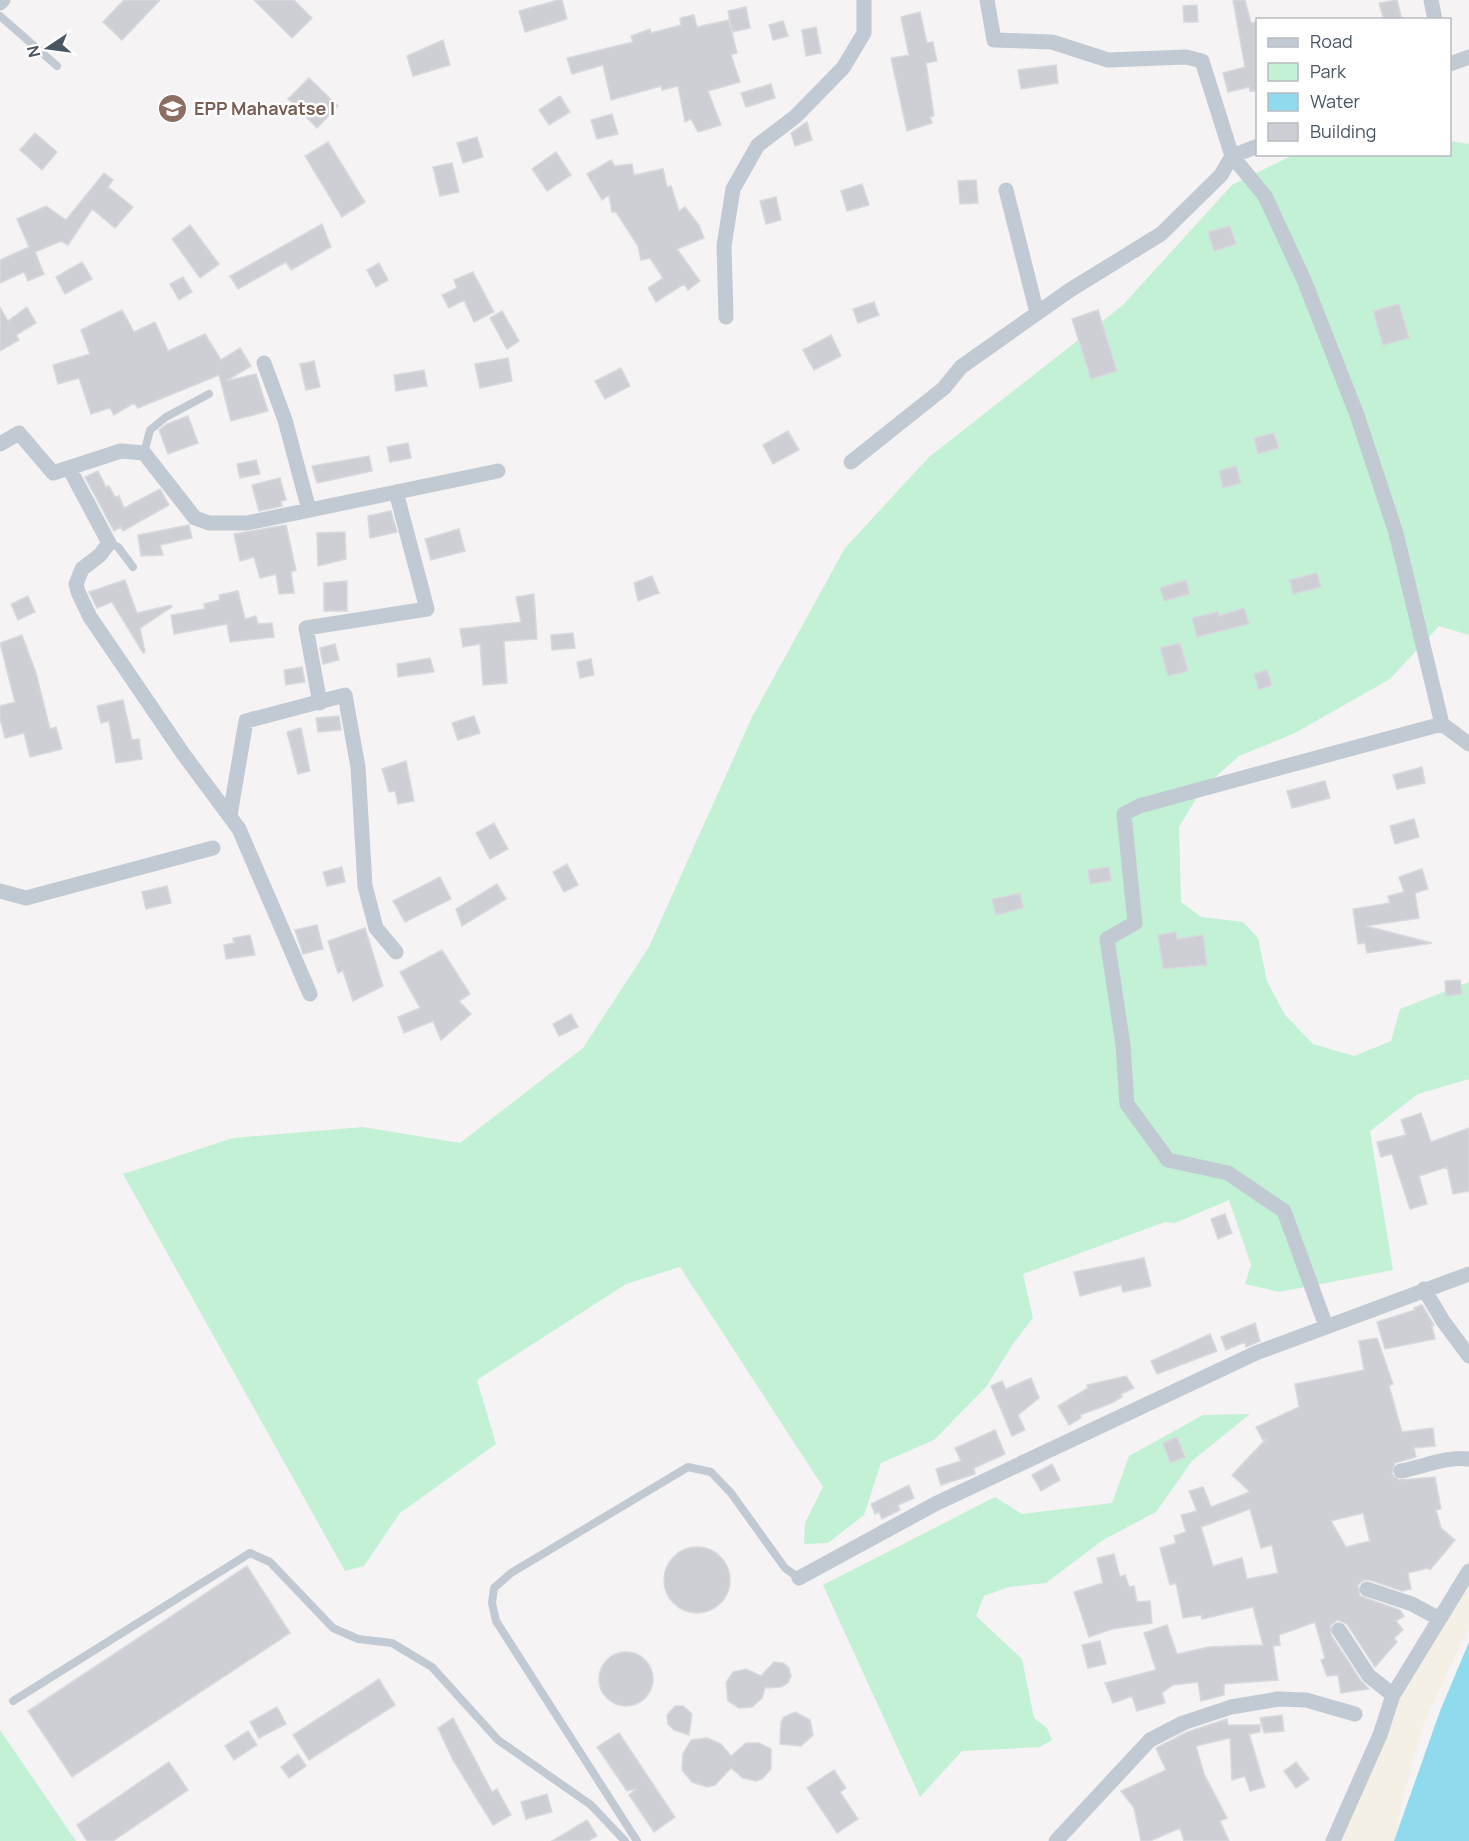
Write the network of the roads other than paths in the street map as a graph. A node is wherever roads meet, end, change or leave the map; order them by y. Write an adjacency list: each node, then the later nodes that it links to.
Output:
1 (864, 0): 13 (street)
2 (987, 0): 10 (street)
3 (1431, 0): 5 (street)
4 (0, 16): 8 (lane)
5 (1435, 18)
6 (1469, 57): 7 (street)
7 (1451, 63)
8 (57, 66)
9 (1256, 146): 10 (street)
10 (1232, 156): 12 (street); 26 (street)
11 (1006, 190): 12 (street)
12 (1037, 313): 18 (street)
13 (726, 317)
14 (264, 363): 22 (street)
15 (209, 394): 17 (lane)
16 (0, 444): 19 (street)
17 (144, 453): 19 (street); 22 (street)
18 (851, 462)
19 (69, 468): 23 (street)
20 (498, 471): 21 (street)
21 (396, 492): 22 (street); 25 (street)
22 (309, 510)
23 (109, 543): 24 (lane); 28 (street)
24 (134, 567)
25 (320, 704): 28 (street); 31 (street)
26 (1442, 724): 27 (street); 35 (street)
27 (1469, 744)
28 (230, 815): 32 (street)
29 (213, 848): 30 (street)
30 (0, 891)
31 (396, 952)
32 (310, 994)
33 (1469, 1274): 34 (street)
34 (1424, 1289): 35 (street); 36 (street)
35 (1326, 1326): 40 (street)
36 (1469, 1356)
37 (1469, 1459): 38 (street)
38 (1401, 1471)
39 (1469, 1571): 42 (street)
40 (799, 1578): 48 (lane)
41 (1367, 1589): 42 (street)
42 (1438, 1617): 44 (street)
43 (1339, 1630): 44 (street)
44 (1393, 1695): 50 (street)
45 (14, 1701): 47 (lane)
46 (1355, 1714): 49 (street)
47 (625, 1841)
48 (637, 1841)
49 (1056, 1841)
50 (1333, 1841)

